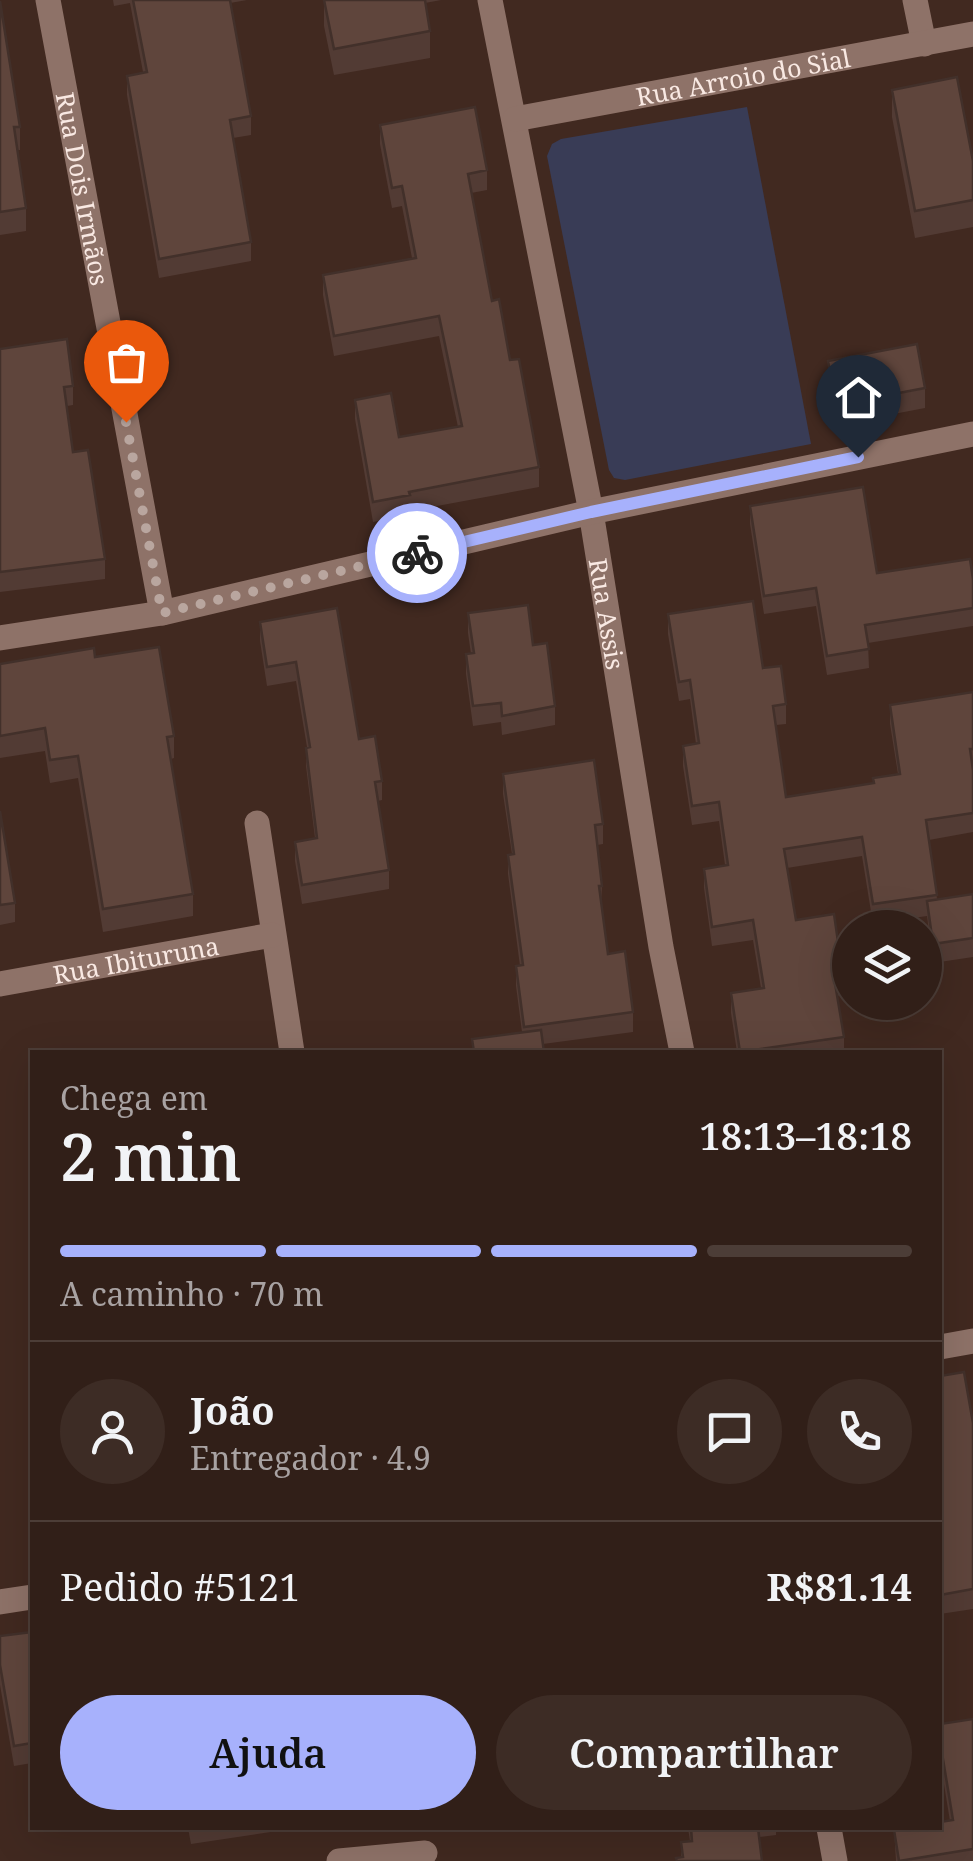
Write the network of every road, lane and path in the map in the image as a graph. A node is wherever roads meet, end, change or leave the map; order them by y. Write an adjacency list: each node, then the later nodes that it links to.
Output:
1 (48, 0): 9 (street, Rua Dois Irmãos)
2 (490, 0): 6 (street, Rua Assis)
3 (915, 0): 5 (street)
4 (973, 34): 5 (street, Rua Arroio do Sial)
5 (924, 44): 6 (street, Rua Arroio do Sial)
6 (515, 118): 8 (street, Rua Assis)
7 (973, 434): 8 (street)
8 (591, 512): 9 (street); 15 (street, Rua Assis)
9 (162, 613): 10 (street)
10 (0, 638)
11 (257, 823): 12 (street)
12 (272, 935): 13 (street, Rua Ibituruna); 14 (street)
13 (0, 984)
14 (292, 1050)
15 (682, 1050)
16 (973, 1342): 17 (street)
17 (942, 1348)
18 (30, 1597): 19 (street)
19 (0, 1602)
20 (829, 1830): 23 (street)
21 (425, 1847): 22 (street)
22 (338, 1861)
23 (836, 1861)

